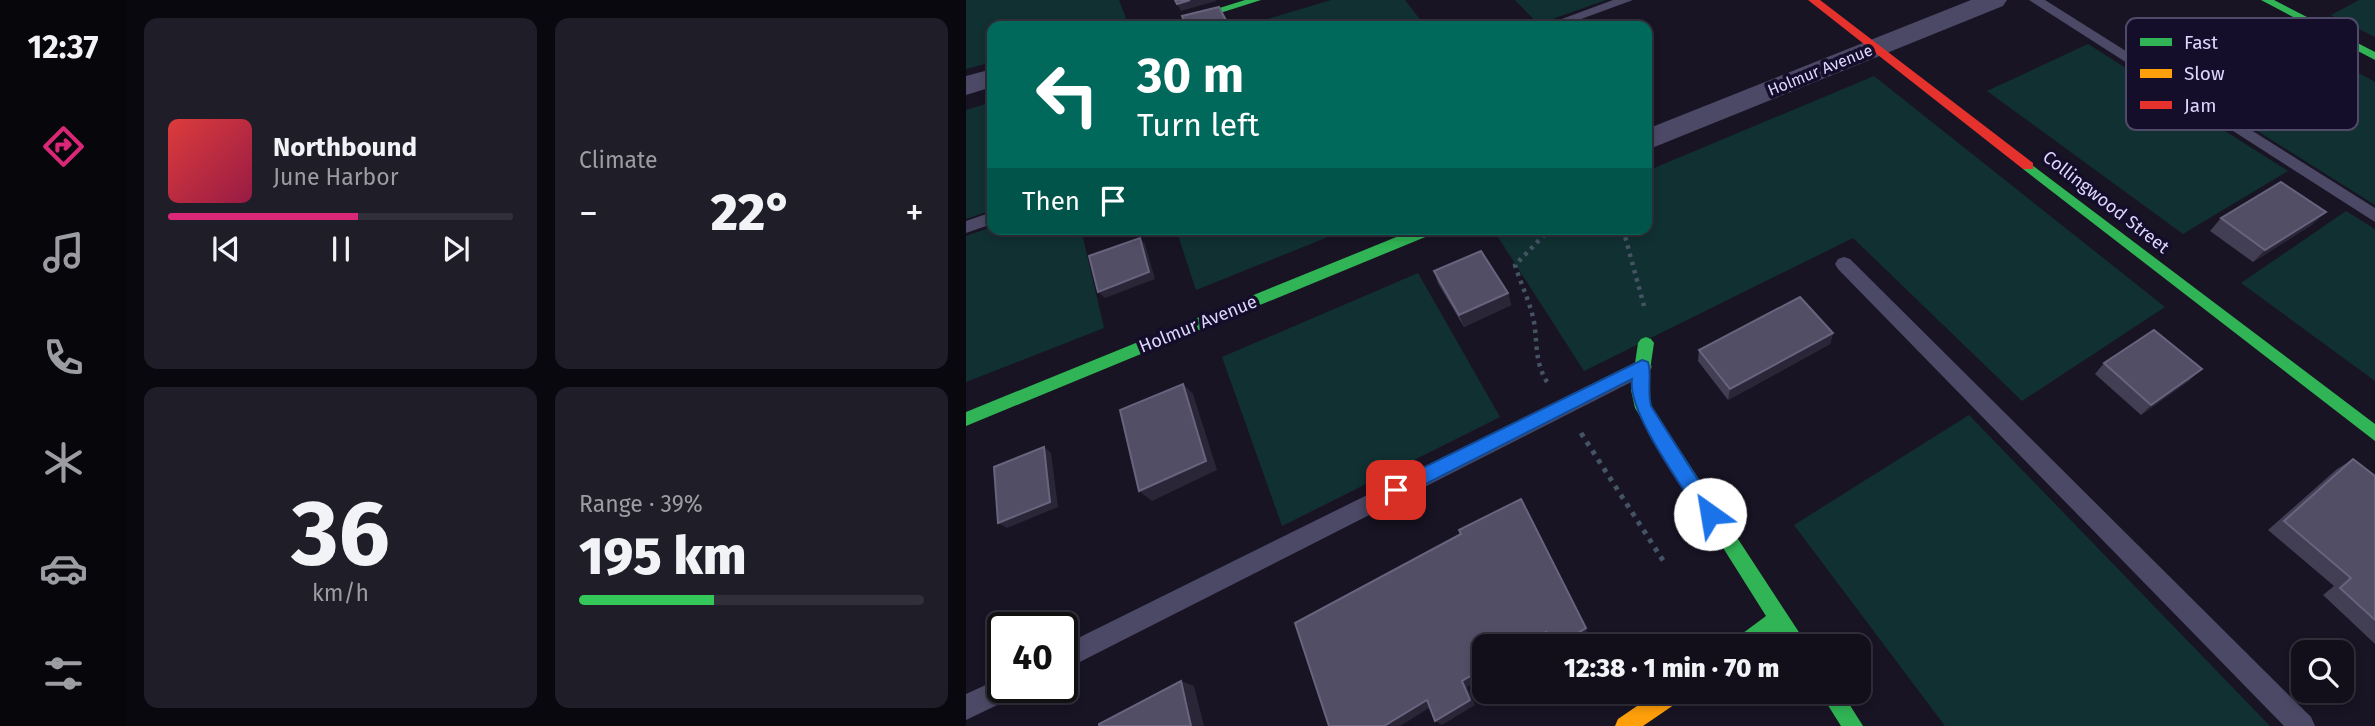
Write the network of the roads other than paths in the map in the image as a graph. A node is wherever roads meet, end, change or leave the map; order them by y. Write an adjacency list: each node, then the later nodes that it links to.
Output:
1 (1256, 0): 8 (street)
2 (1626, 0): 9 (lane)
3 (1813, 0): 10 (street, Collingwood Street)
4 (1994, 0): 10 (street, Holmur Avenue)
5 (2036, 0): 12 (lane)
6 (2266, 0): 7 (street)
7 (2300, 18)
8 (1185, 21)
9 (1565, 21)
10 (1875, 47): 17 (street, Holmur Avenue); 26 (street, Collingwood Street)
11 (2358, 48): 13 (street)
12 (2126, 57)
13 (2375, 57)
14 (987, 80): 15 (street)
15 (966, 86)
16 (2240, 130): 18 (lane)
17 (1652, 139)
18 (2375, 216)
19 (987, 220): 20 (lane)
20 (966, 227)
21 (1415, 235): 25 (street, Holmur Avenue)
22 (1844, 264): 37 (lane)
23 (1646, 343): 24 (street)
24 (1642, 367): 27 (street); 30 (lane)
25 (966, 419)
26 (2375, 434)
27 (1779, 618): 28 (street); 29 (street)
28 (1758, 634)
29 (1790, 634)
30 (1078, 651)
31 (987, 697): 34 (lane)
32 (1657, 704): 35 (street)
33 (1838, 704): 36 (street)
34 (966, 707)
35 (1625, 726)
36 (1853, 726)
37 (2302, 726)

